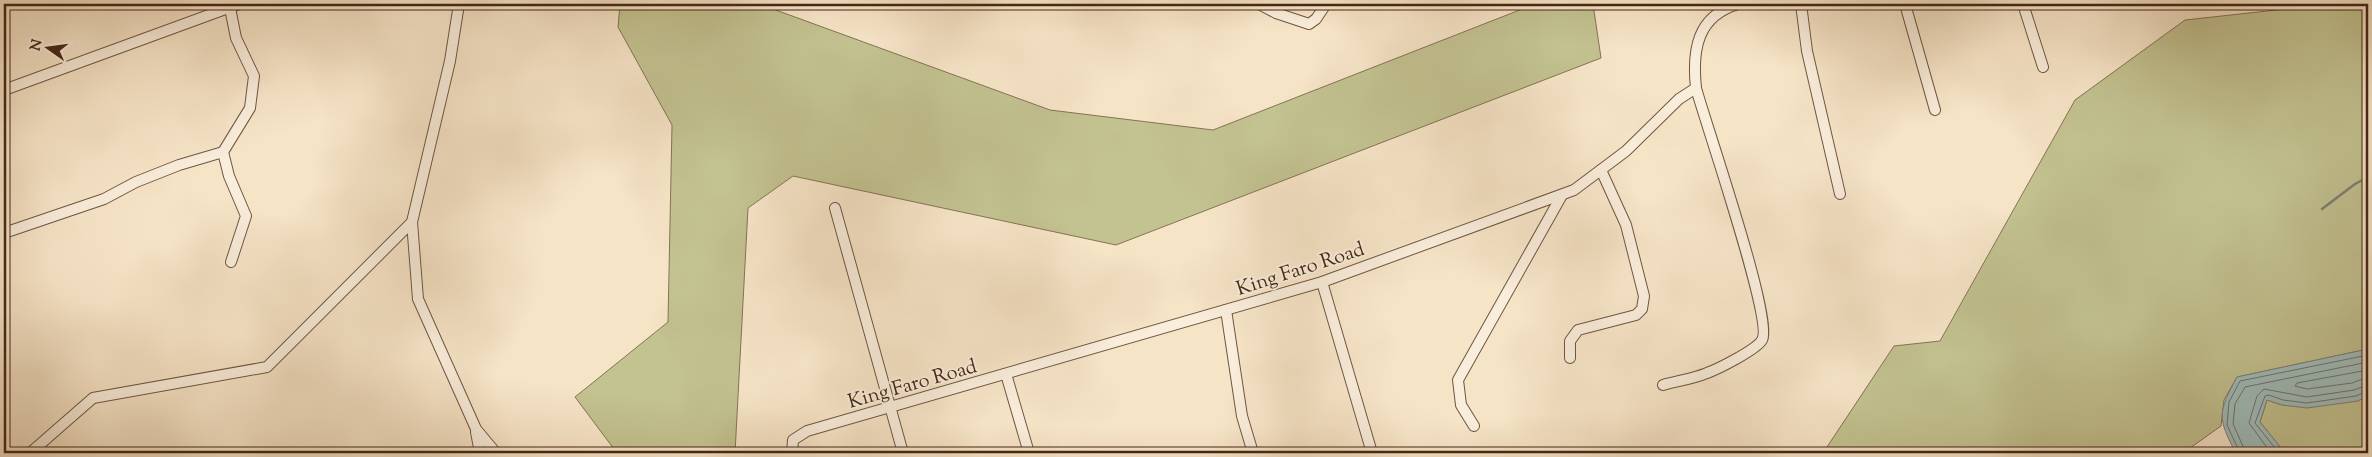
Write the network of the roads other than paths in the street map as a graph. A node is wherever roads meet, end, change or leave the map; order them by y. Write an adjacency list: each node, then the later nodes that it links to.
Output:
1 (459, 4): 18 (street)
2 (1259, 4): 3 (street)
3 (1326, 4)
4 (1738, 4): 10 (street)
5 (1802, 4): 15 (street)
6 (1905, 4): 12 (street)
7 (2023, 4): 9 (street)
8 (235, 6): 11 (street); 13 (street)
9 (2043, 67)
10 (1696, 88): 14 (street, King Faro Road); 25 (street)
11 (4, 90)
12 (1935, 110)
13 (223, 152): 19 (street); 20 (street)
14 (1601, 170): 16 (street, King Faro Road); 23 (street)
15 (1840, 194)
16 (1562, 195): 21 (street, King Faro Road); 27 (street)
17 (835, 208): 26 (street)
18 (412, 222): 28 (street); 29 (street)
19 (4, 233)
20 (231, 262)
21 (1322, 282): 22 (street, King Faro Road); 36 (street)
22 (1226, 310): 24 (street, King Faro Road); 35 (street)
23 (1570, 358)
24 (1006, 374): 26 (street, King Faro Road); 34 (street)
25 (1663, 385)
26 (892, 407): 32 (street, King Faro Road); 33 (street)
27 (1474, 426)
28 (476, 429): 30 (street); 31 (street)
29 (30, 453)
30 (480, 453)
31 (496, 453)
32 (792, 453)
33 (903, 453)
34 (1029, 453)
35 (1253, 453)
36 (1372, 453)

